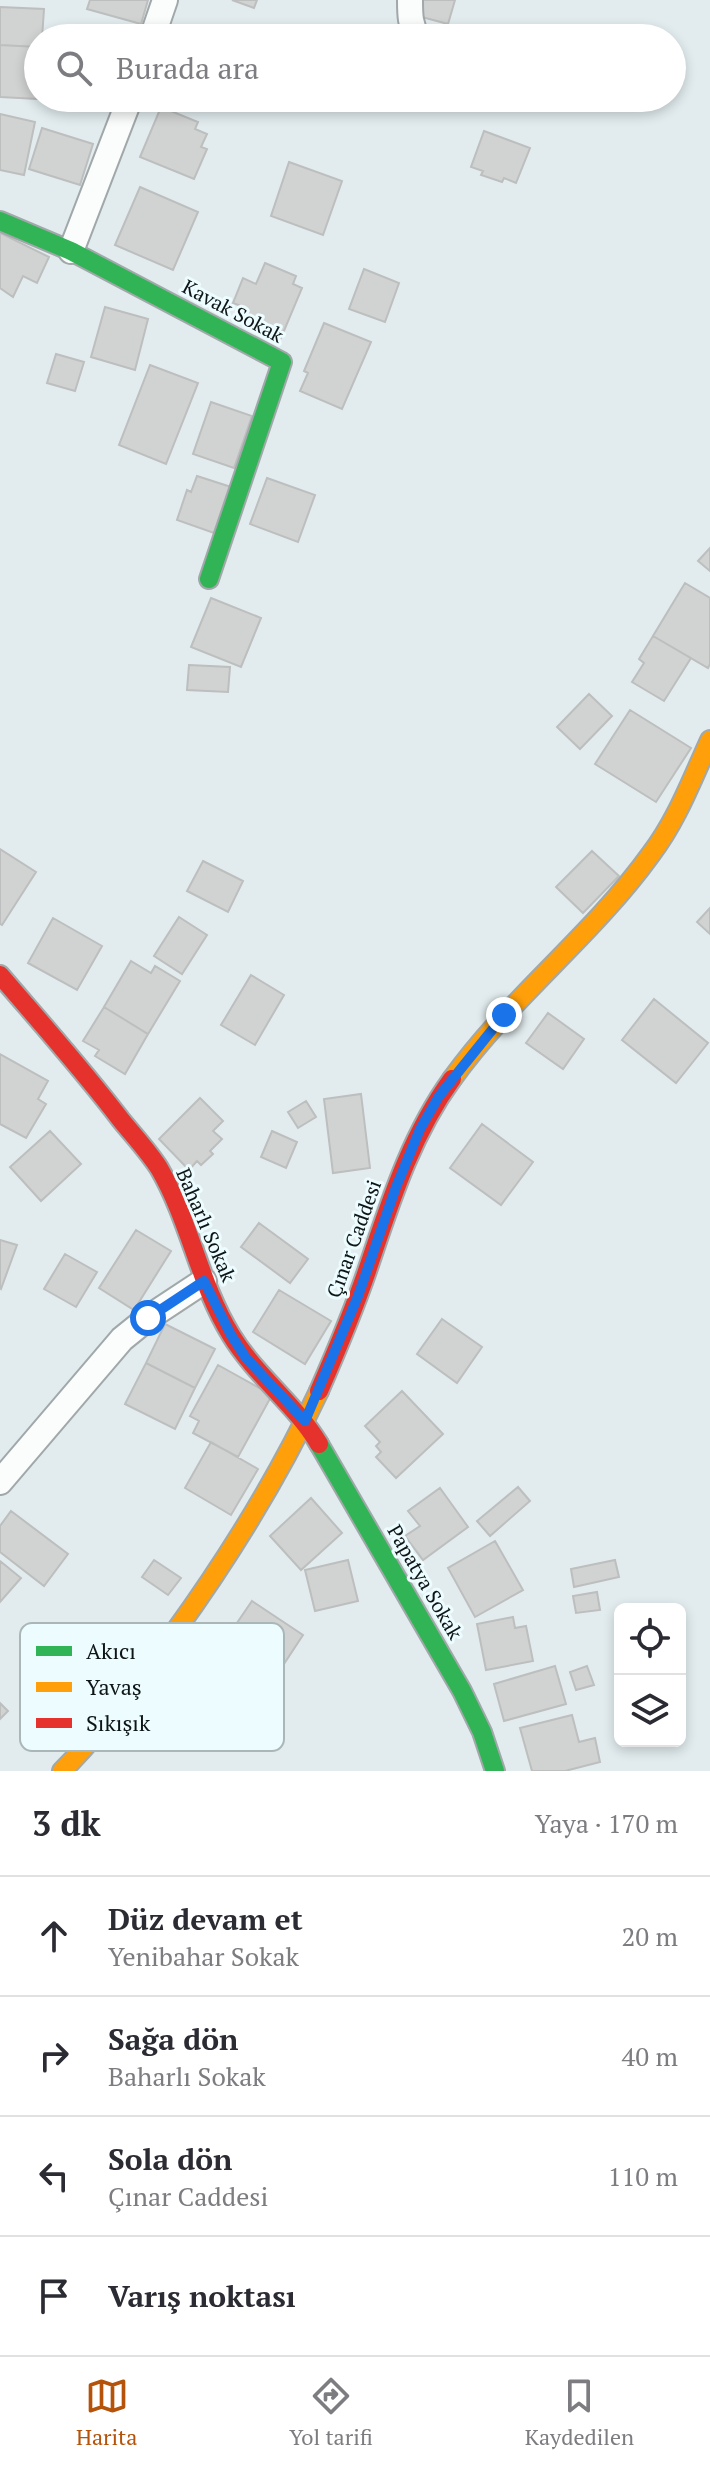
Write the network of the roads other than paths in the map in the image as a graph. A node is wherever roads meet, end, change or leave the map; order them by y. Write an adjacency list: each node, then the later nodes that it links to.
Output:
1 (165, 0): 3 (street)
2 (410, 0): 4 (street)
3 (157, 24)
4 (412, 24)
5 (125, 112): 7 (street)
6 (0, 221): 7 (street, Kavak Sokak)
7 (71, 251): 8 (street, Kavak Sokak)
8 (209, 579)
9 (710, 740): 12 (street, Çınar Caddesi)
10 (0, 975): 11 (street, Baharlı Sokak)
11 (204, 1281): 12 (street, Baharlı Sokak); 13 (street)
12 (305, 1421): 14 (street, Çınar Caddesi); 17 (street, Papatya Sokak)
13 (0, 1482)
14 (181, 1623)
15 (80, 1751): 16 (street, Çınar Caddesi)
16 (62, 1771)
17 (495, 1771)

